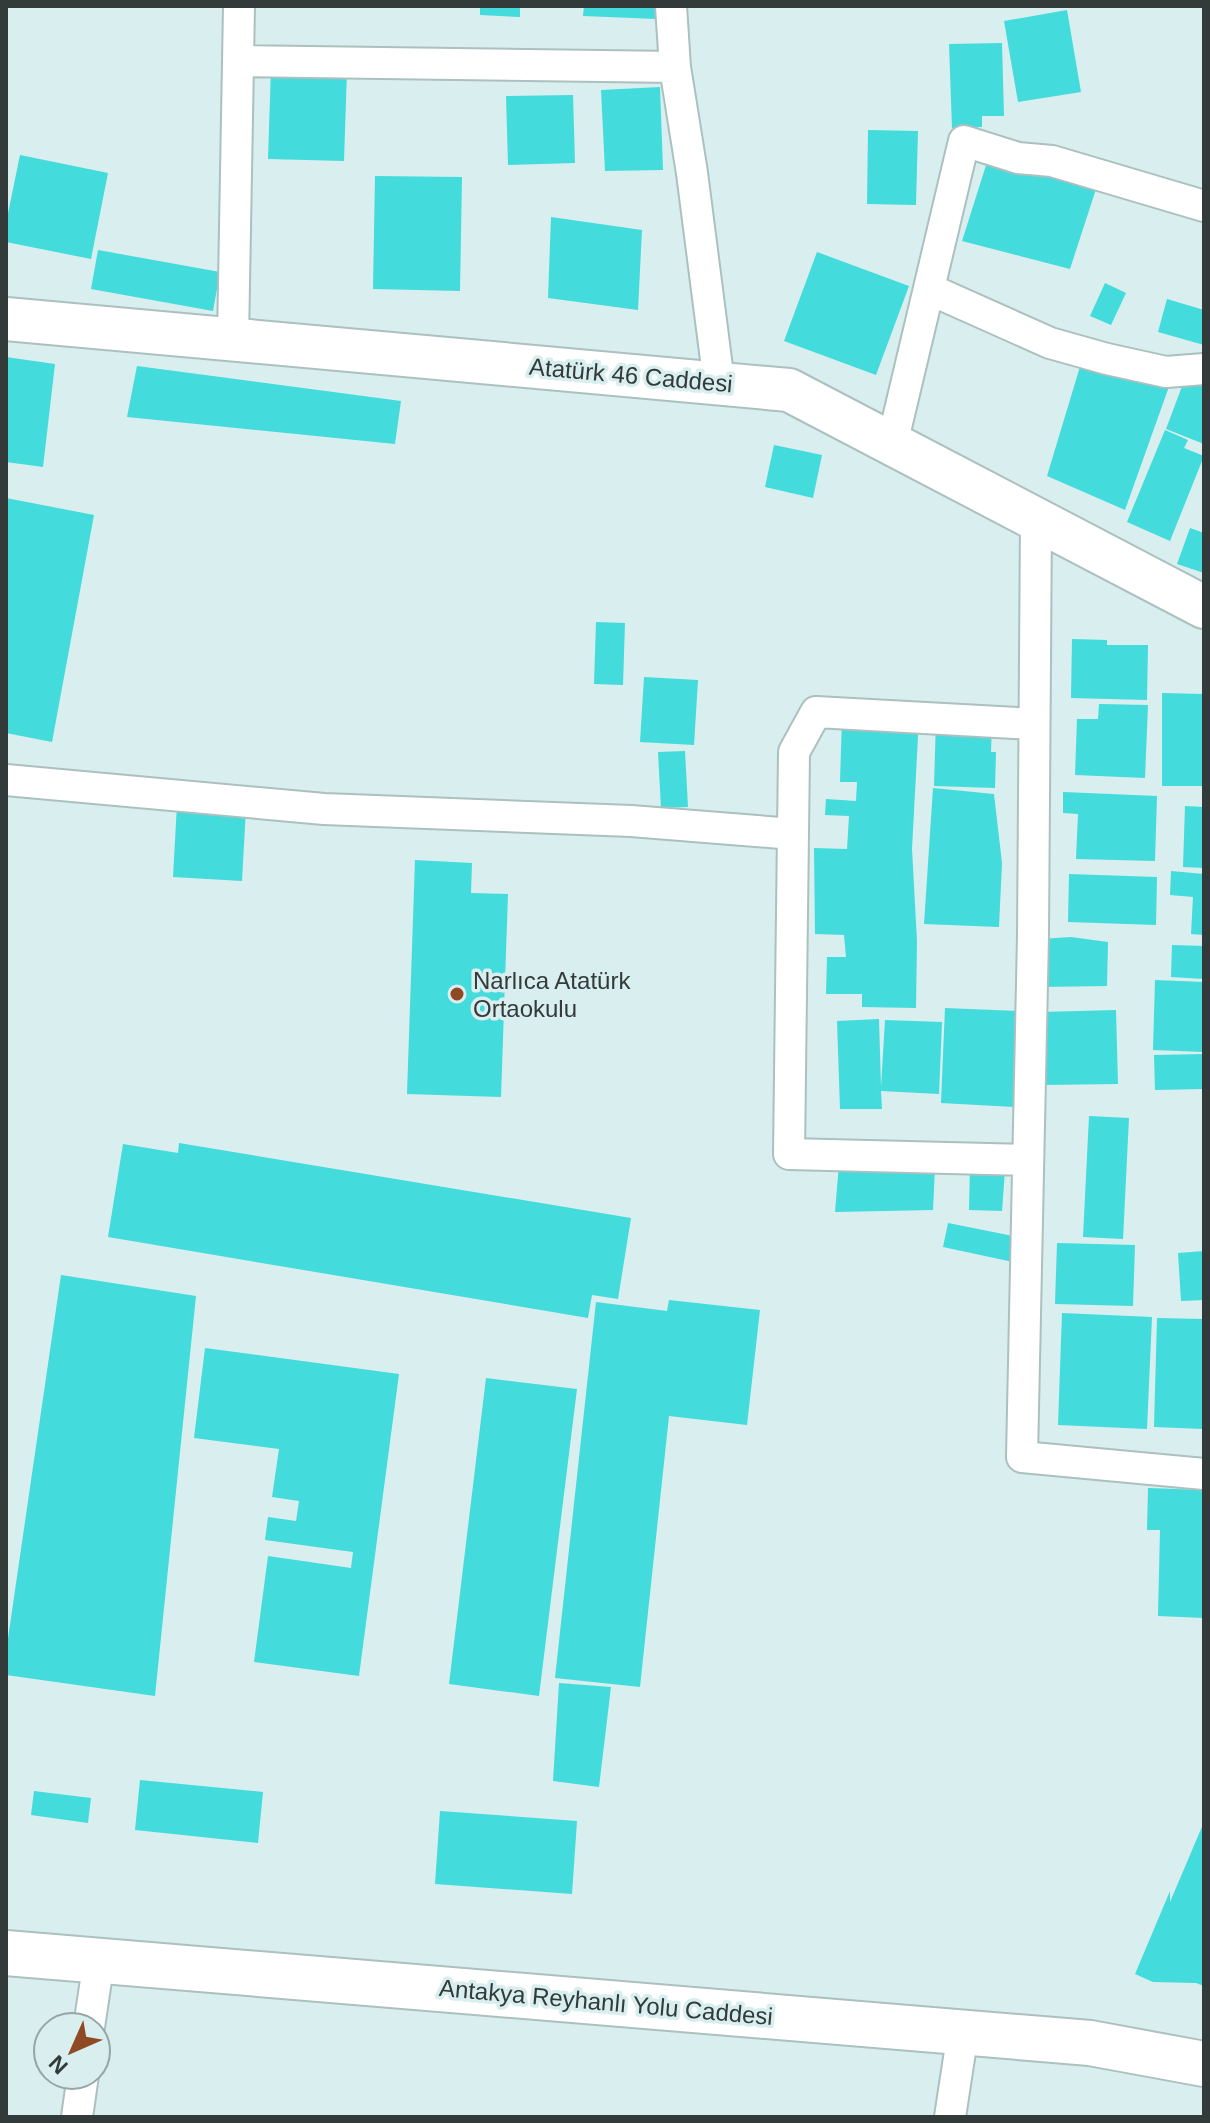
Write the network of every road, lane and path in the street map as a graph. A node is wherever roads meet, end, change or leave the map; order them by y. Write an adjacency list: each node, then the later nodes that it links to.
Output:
1 (239, 6): 3 (street)
2 (671, 6): 4 (street)
3 (239, 61): 4 (street); 8 (street)
4 (675, 67): 10 (street)
5 (1204, 206): 6 (street)
6 (929, 289): 9 (street); 11 (street)
7 (6, 319): 8 (street, Atatürk 46 Caddesi)
8 (233, 339): 10 (street, Atatürk 46 Caddesi)
9 (1204, 369)
10 (719, 383): 11 (street, Atatürk 46 Caddesi)
11 (892, 444): 12 (street, Atatürk 46 Caddesi)
12 (1036, 520): 13 (street, Atatürk 46 Caddesi); 14 (street)
13 (1204, 607)
14 (1034, 724): 16 (street); 17 (street)
15 (6, 780): 16 (street)
16 (793, 834): 17 (street)
17 (1028, 1160): 18 (street)
18 (1204, 1474)
19 (6, 1953): 20 (main road, Antakya Reyhanlı Yolu Caddesi)
20 (99, 1960): 21 (street); 22 (main road, Antakya Reyhanlı Yolu Caddesi)
21 (91, 2011)
22 (963, 2032): 23 (main road, Antakya Reyhanlı Yolu Caddesi); 26 (street)
23 (1204, 2064)
24 (81, 2091): 25 (street)
25 (77, 2117)
26 (950, 2117)

